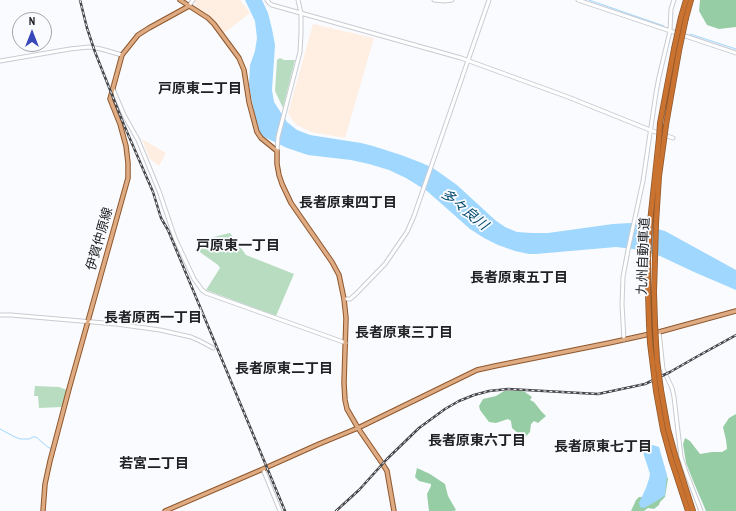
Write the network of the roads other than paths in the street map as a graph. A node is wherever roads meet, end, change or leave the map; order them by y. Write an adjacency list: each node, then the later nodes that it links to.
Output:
1 (180, 0): 12 (main road)
2 (193, 0): 12 (street)
3 (267, 0): 13 (street)
4 (298, 0): 13 (street)
5 (434, 0): 6 (street)
6 (452, 0)
7 (489, 0): 19 (street)
8 (578, 0): 15 (street)
9 (674, 0): 15 (street)
10 (686, 0): 14 (highway, 九州自動車道)
11 (691, 0): 14 (highway, 九州自動車道)
12 (189, 6): 18 (main road, 伊賀仲原線); 25 (main road)
13 (301, 13): 19 (street); 25 (street)
14 (684, 17): 16 (highway, 九州自動車道, bridge)
15 (670, 31): 17 (street); 22 (street)
16 (676, 50): 24 (highway, 九州自動車道, bridge); 24 (highway, 九州自動車道, bridge)
17 (736, 53)
18 (122, 55): 20 (street); 21 (main road, 伊賀仲原線)
19 (468, 60): 22 (street); 27 (street)
20 (0, 61)
21 (113, 87): 30 (main road, 伊賀仲原線); 34 (street)
22 (650, 130): 23 (street); 33 (street)
23 (673, 138)
24 (661, 139): 26 (highway, 九州自動車道)
25 (277, 151): 27 (main road)
26 (657, 176): 31 (highway, 九州自動車道); 31 (highway, 九州自動車道)
27 (344, 299): 34 (main road)
28 (736, 311): 32 (main road)
29 (0, 315): 30 (street)
30 (88, 322): 35 (street); 39 (main road, 伊賀仲原線)
31 (652, 324): 36 (highway, 九州自動車道, bridge)
32 (660, 332): 33 (main road); 45 (street)
33 (624, 340): 37 (main road)
34 (346, 343): 37 (main road)
35 (213, 348)
36 (658, 391): 43 (highway, 九州自動車道); 44 (highway, 九州自動車道)
37 (358, 428): 38 (main road); 42 (main road)
38 (263, 469): 40 (main road); 41 (street)
39 (43, 511)
40 (165, 511)
41 (280, 511)
42 (394, 511)
43 (688, 511)
44 (693, 511)
45 (701, 511)

